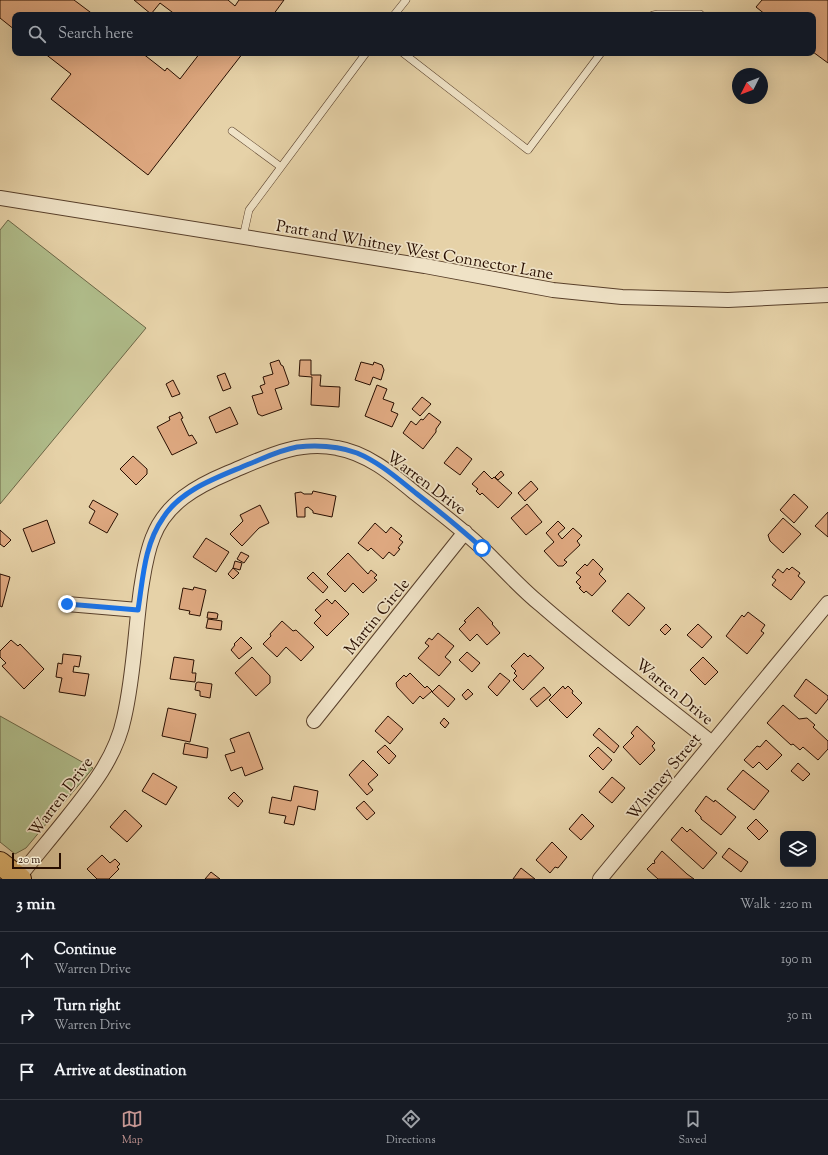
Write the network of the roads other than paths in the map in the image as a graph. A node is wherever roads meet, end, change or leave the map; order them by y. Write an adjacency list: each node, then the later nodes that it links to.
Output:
1 (406, 0): 2 (lane)
2 (396, 12)
3 (364, 56): 7 (lane)
4 (407, 56): 5 (lane)
5 (599, 56)
6 (232, 131): 7 (lane)
7 (281, 167): 9 (lane)
8 (0, 198): 9 (street, Pratt and Whitney West Connector Lane)
9 (243, 237): 10 (street, Pratt and Whitney West Connector Lane)
10 (828, 295)
11 (465, 532): 14 (street, Warren Drive); 15 (street, Martin Circle); 16 (street, Warren Drive)
12 (828, 603): 16 (street, Whitney Street)
13 (67, 604): 14 (street)
14 (138, 610): 18 (street, Warren Drive)
15 (314, 721)
16 (712, 743): 19 (street, Whitney Street)
17 (0, 863): 18 (main road)
18 (19, 878)
19 (600, 879)

